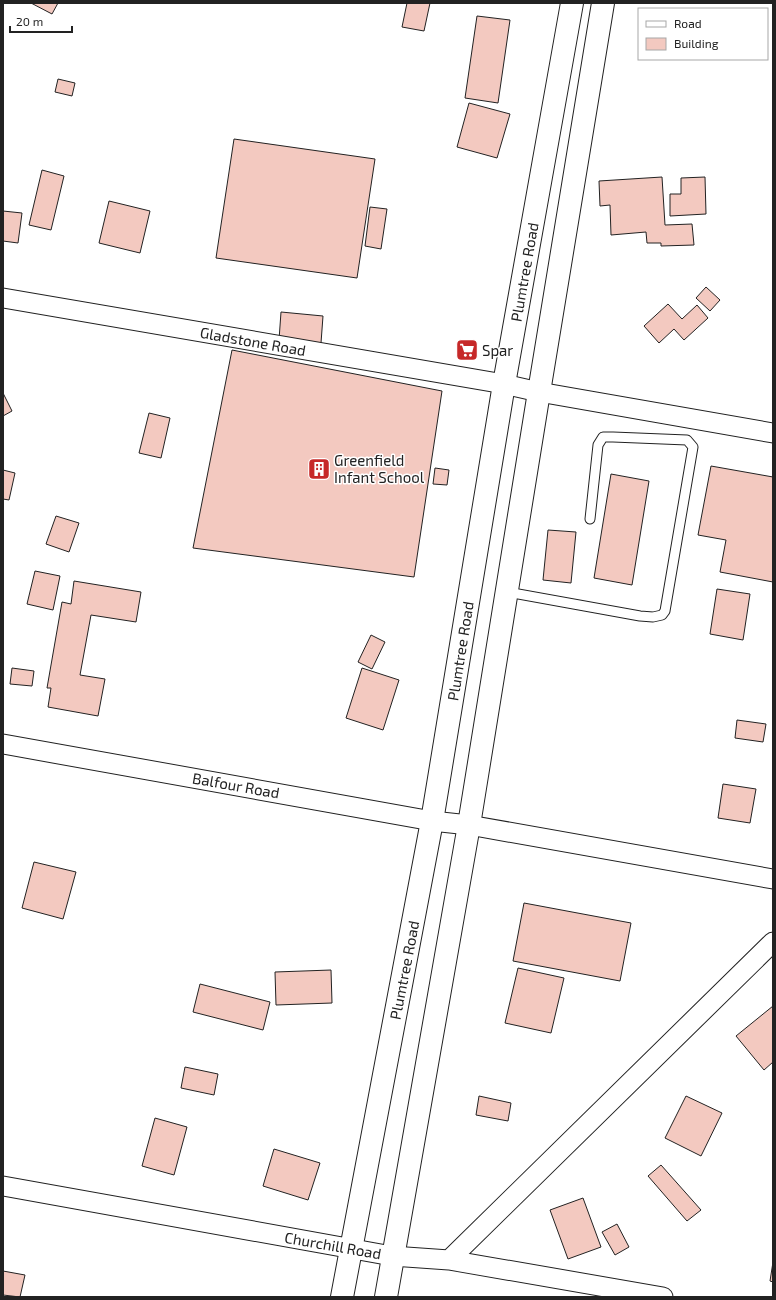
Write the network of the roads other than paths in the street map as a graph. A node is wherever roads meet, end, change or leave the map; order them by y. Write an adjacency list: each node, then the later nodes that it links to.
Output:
1 (572, 3): 4 (highway, Plumtree Road)
2 (604, 3): 5 (highway)
3 (3, 298): 4 (street, Gladstone Road)
4 (504, 384): 5 (street, Gladstone Road); 10 (highway, Plumtree Road)
5 (539, 392): 6 (street, Gladstone Road); 8 (highway)
6 (773, 433)
7 (590, 519): 8 (lane)
8 (507, 592): 11 (highway)
9 (3, 744): 10 (street, Balfour Road)
10 (432, 821): 11 (street, Balfour Road); 15 (highway, Plumtree Road)
11 (469, 824): 12 (street, Balfour Road); 16 (highway)
12 (773, 879)
13 (773, 942): 17 (street)
14 (3, 1186): 15 (street, Churchill Road)
15 (350, 1249): 16 (street, Churchill Road); 18 (highway, Plumtree Road)
16 (392, 1256): 17 (street, Churchill Road); 19 (highway)
17 (449, 1260): 20 (street, Churchill Road)
18 (342, 1297)
19 (386, 1297)
20 (663, 1297)

